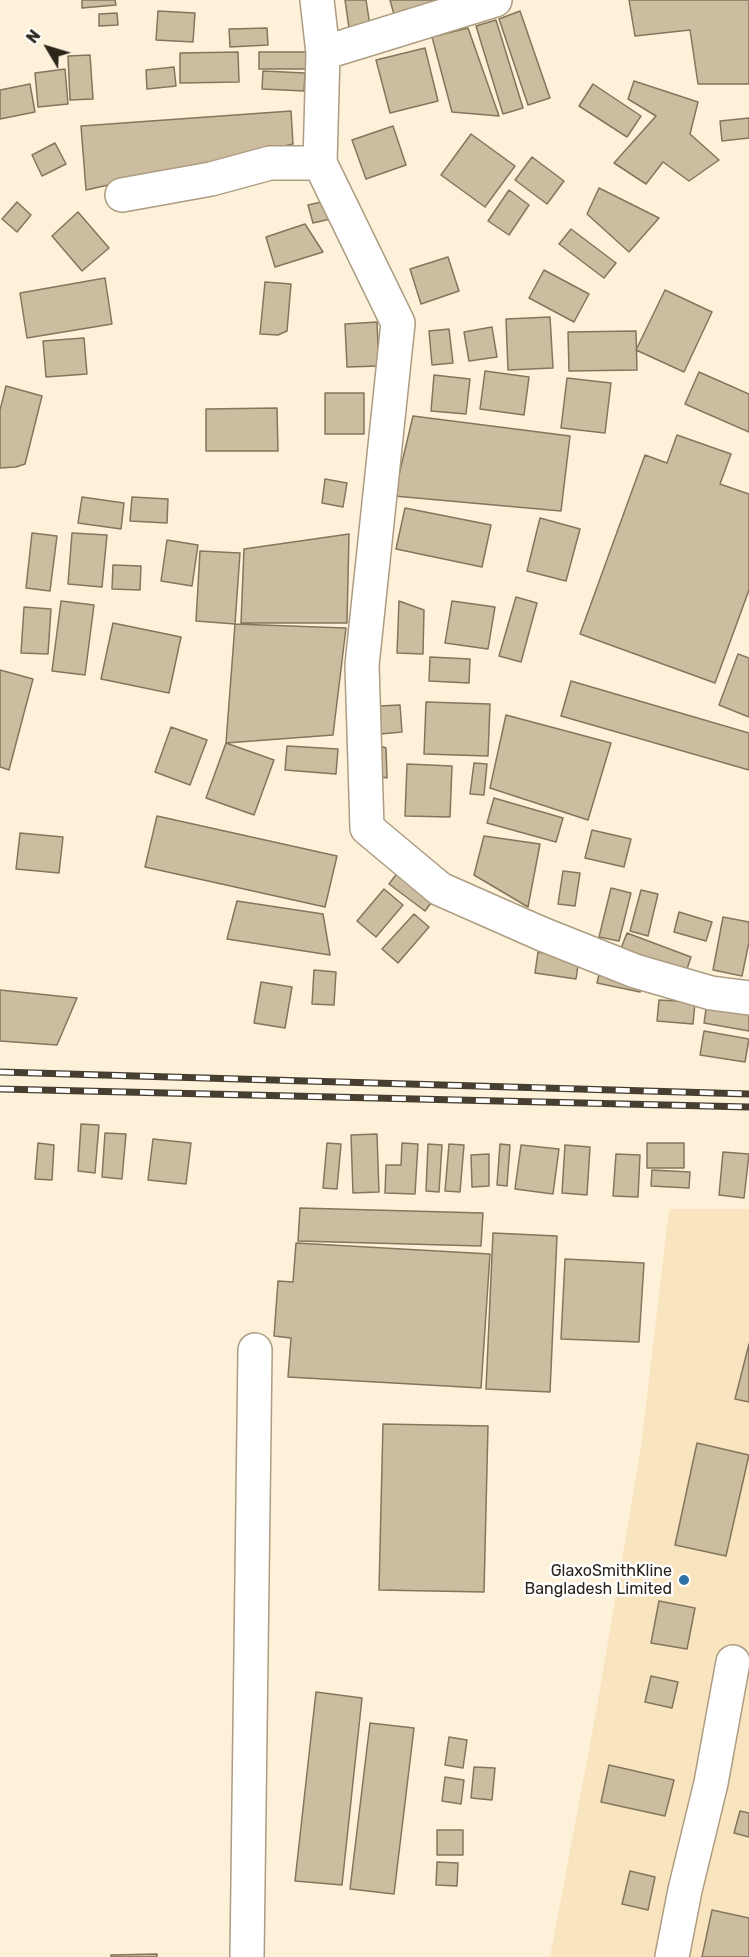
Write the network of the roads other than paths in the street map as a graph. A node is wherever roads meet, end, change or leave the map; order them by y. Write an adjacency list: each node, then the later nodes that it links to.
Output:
1 (317, 0): 3 (street)
2 (495, 0): 3 (street)
3 (323, 53): 4 (street)
4 (320, 163): 5 (street); 6 (street)
5 (122, 195)
6 (749, 998)
7 (255, 1350): 9 (street)
8 (733, 1662): 10 (street)
9 (247, 1957)
10 (672, 1957)

